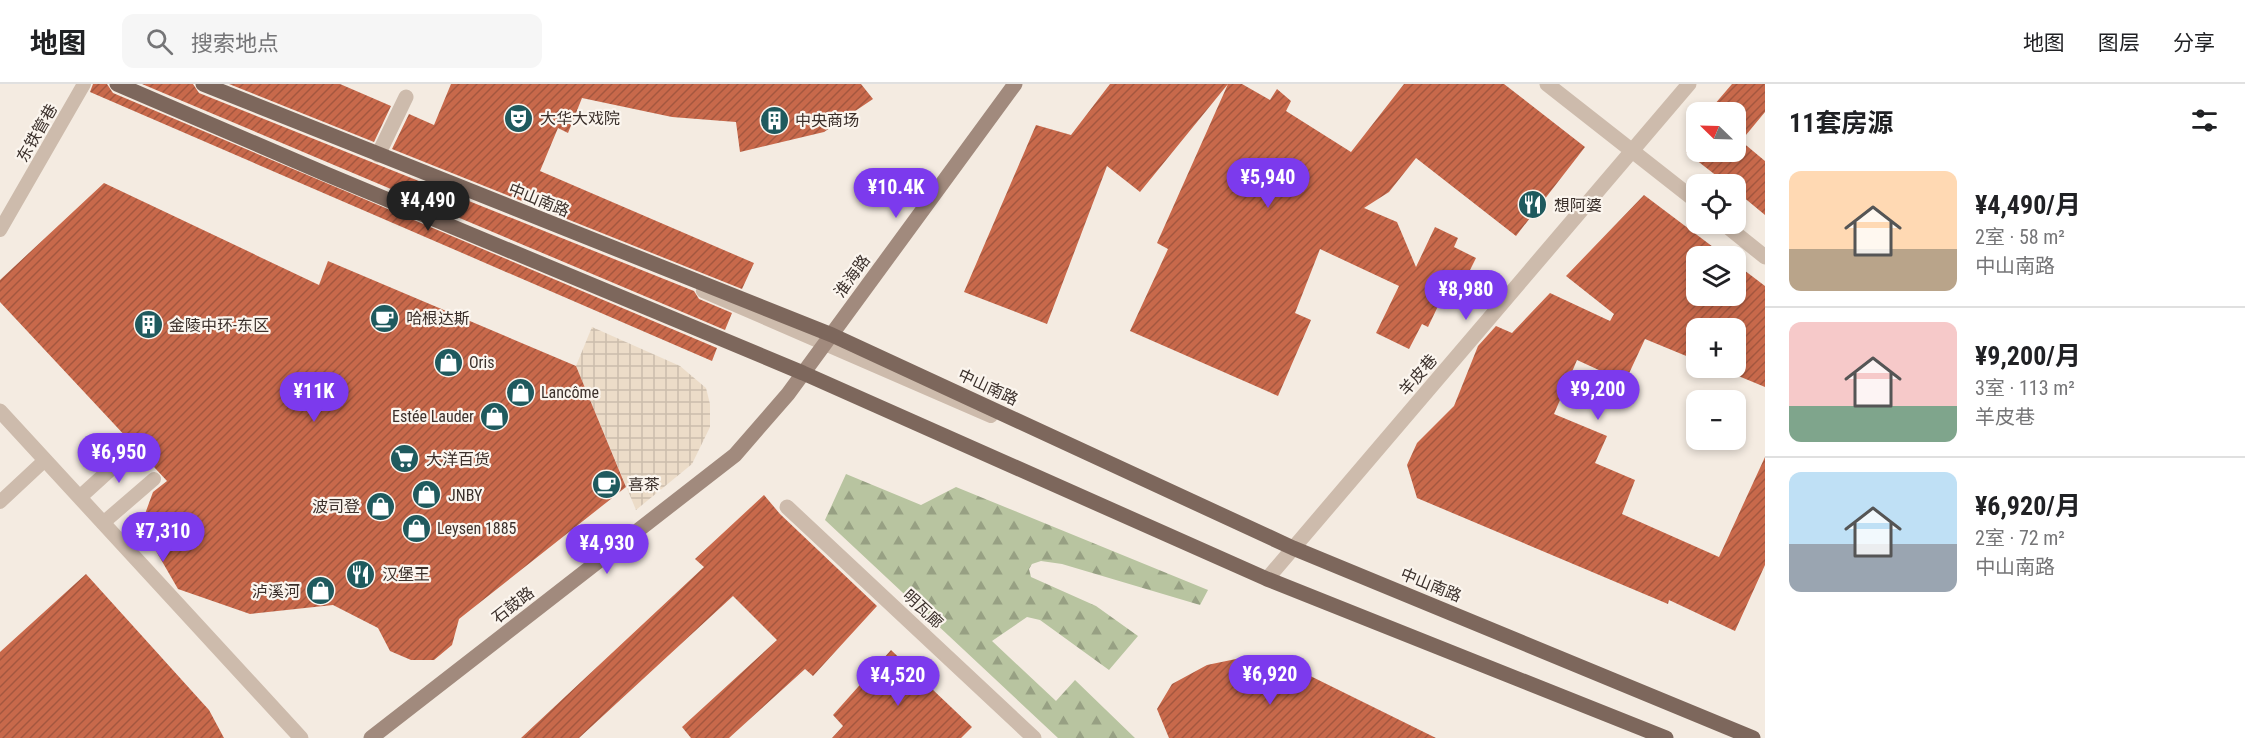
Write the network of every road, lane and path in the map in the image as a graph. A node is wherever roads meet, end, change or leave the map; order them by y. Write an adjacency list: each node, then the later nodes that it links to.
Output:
1 (84, 84): 12 (lane, 东铁管巷)
2 (117, 84): 16 (main road)
3 (202, 84): 9 (lane)
4 (1015, 84): 15 (street, 淮海路)
5 (1547, 84): 8 (street)
6 (1689, 84): 8 (street, 羊皮巷)
7 (406, 97): 9 (street)
8 (1634, 150): 10 (street); 25 (street, 羊皮巷)
9 (378, 155): 11 (lane)
10 (1686, 193)
11 (515, 209): 15 (main road, 中山南路); 25 (lane)
12 (0, 230)
13 (1737, 234): 14 (street)
14 (1765, 256)
15 (831, 335): 16 (street, 淮海路); 25 (main road, 中山南路)
16 (803, 373): 26 (main road); 28 (street, 石鼓路)
17 (0, 411): 19 (street)
18 (135, 447): 21 (street)
19 (45, 460): 21 (street); 22 (lane)
20 (154, 478): 24 (lane)
21 (80, 497): 24 (street)
22 (0, 502)
23 (787, 507): 29 (street, 明瓦廊)
24 (103, 523): 27 (street)
25 (1293, 548): 26 (street, 羊皮巷); 31 (lane)
26 (1266, 579): 30 (main road)
27 (301, 738)
28 (371, 738)
29 (1034, 738)
30 (1666, 738)
31 (1753, 738)

